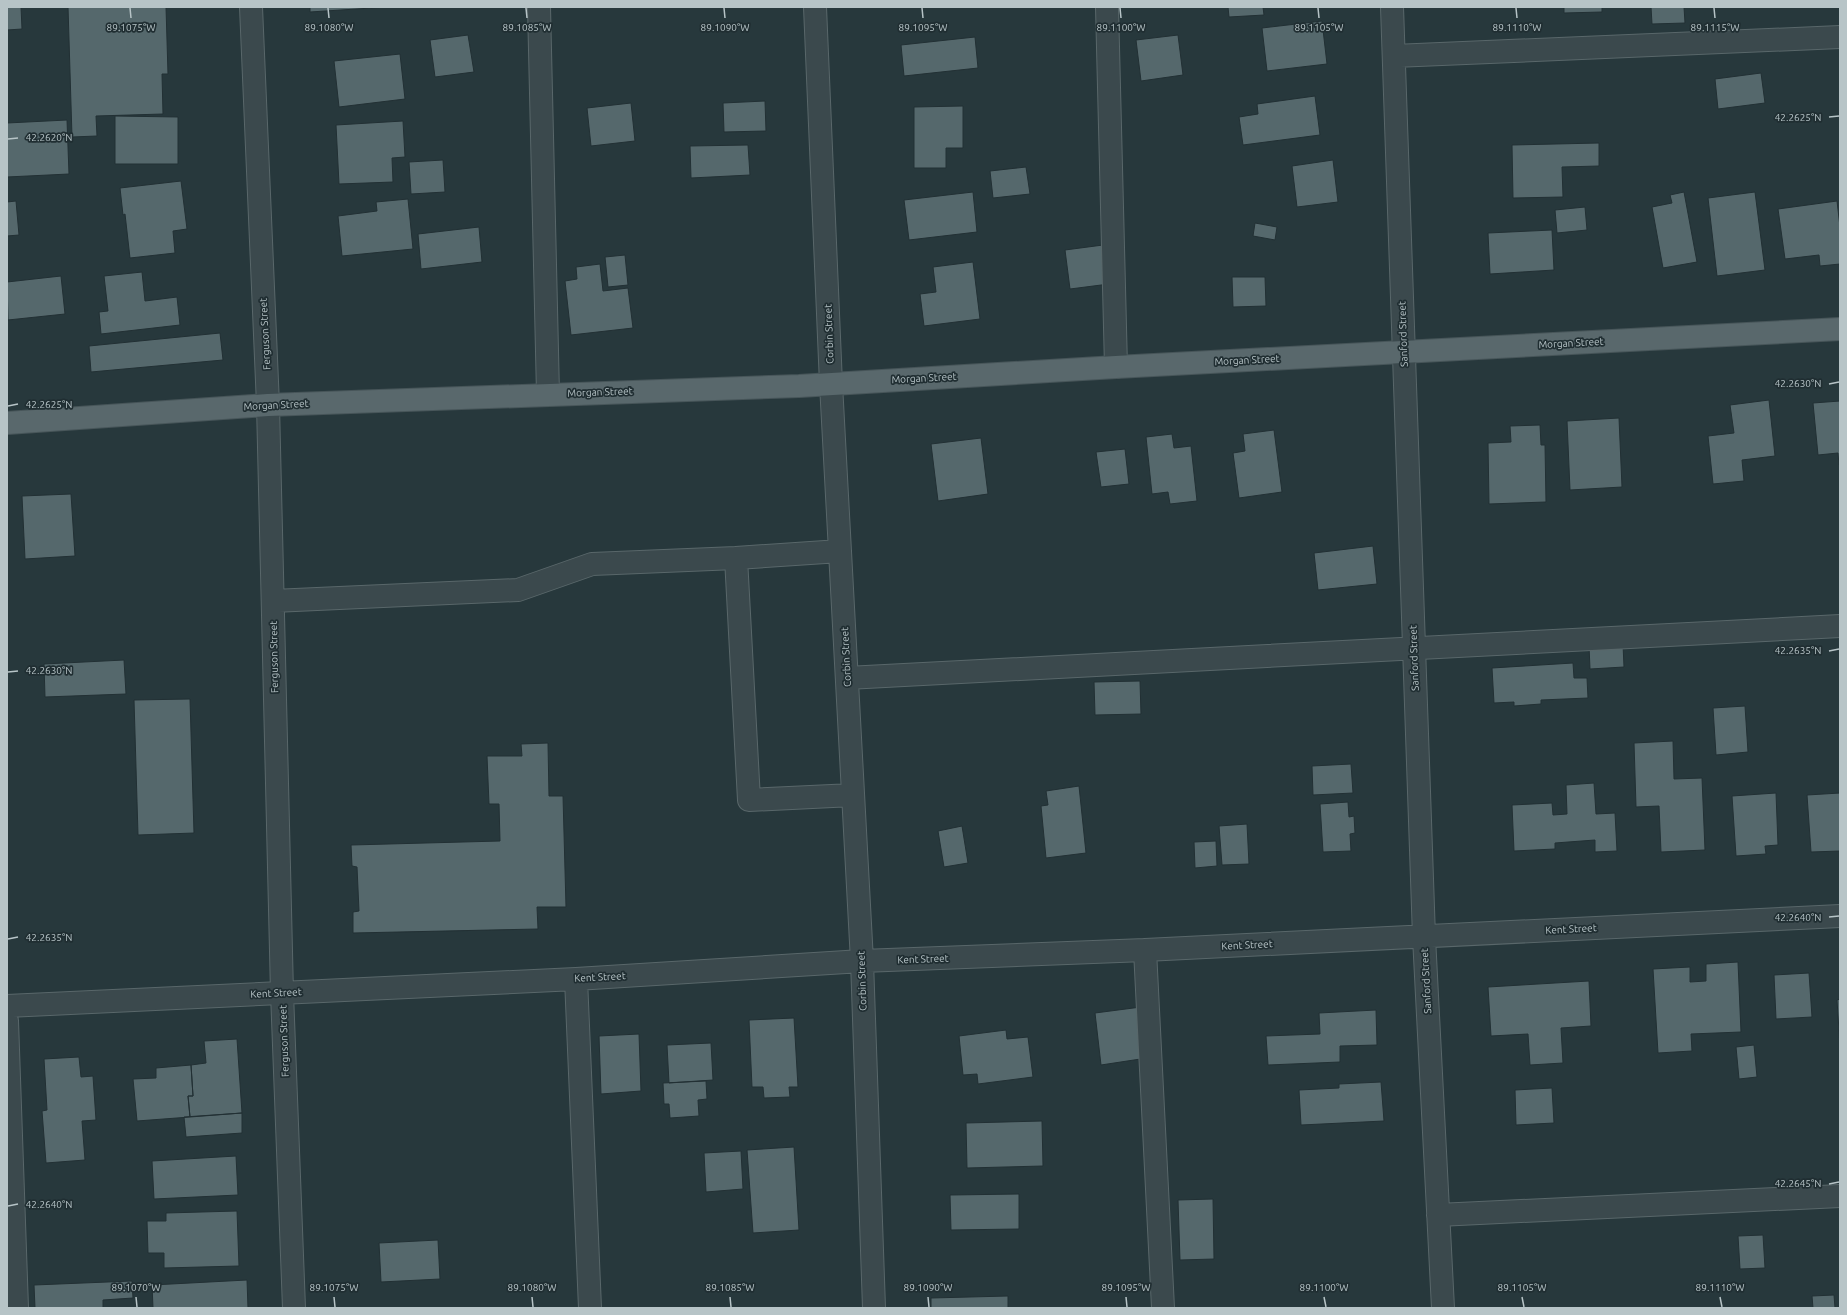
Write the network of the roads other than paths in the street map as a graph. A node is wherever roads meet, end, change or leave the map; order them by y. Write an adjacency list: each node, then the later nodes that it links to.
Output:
1 (251, 7): 13 (street, Ferguson Street)
2 (539, 7): 12 (street)
3 (815, 7): 11 (street, Corbin Street)
4 (1107, 7): 10 (street)
5 (1392, 7): 7 (street, Sanford Street)
6 (1840, 37): 7 (street)
7 (1394, 56): 9 (street, Sanford Street)
8 (1840, 329): 9 (main road, Morgan Street)
9 (1404, 352): 10 (main road, Morgan Street); 19 (street, Sanford Street)
10 (1116, 367): 11 (main road, Morgan Street)
11 (831, 384): 12 (main road, Morgan Street); 15 (street, Corbin Street)
12 (548, 394): 13 (main road, Morgan Street)
13 (268, 405): 14 (main road, Morgan Street); 17 (street, Ferguson Street)
14 (7, 423)
15 (840, 551): 16 (street); 20 (street, Corbin Street)
16 (736, 558): 17 (street); 21 (street)
17 (273, 601): 27 (street, Ferguson Street)
18 (1840, 626): 19 (street)
19 (1414, 648): 20 (street); 23 (street, Sanford Street)
20 (847, 678): 21 (street, Corbin Street)
21 (853, 795): 25 (street, Corbin Street)
22 (1840, 916): 23 (street, Kent Street)
23 (1424, 937): 24 (street, Kent Street); 31 (street, Sanford Street)
24 (1145, 950): 25 (street, Kent Street); 36 (street)
25 (862, 961): 26 (street, Kent Street); 35 (street, Corbin Street)
26 (576, 979): 27 (street, Kent Street); 34 (street)
27 (282, 993): 28 (street, Kent Street); 33 (street, Ferguson Street)
28 (7, 1006)
29 (7, 1021): 32 (street)
30 (1840, 1196): 31 (street)
31 (1438, 1215): 37 (street, Sanford Street)
32 (17, 1308)
33 (294, 1308)
34 (590, 1308)
35 (874, 1308)
36 (1163, 1308)
37 (1443, 1308)

